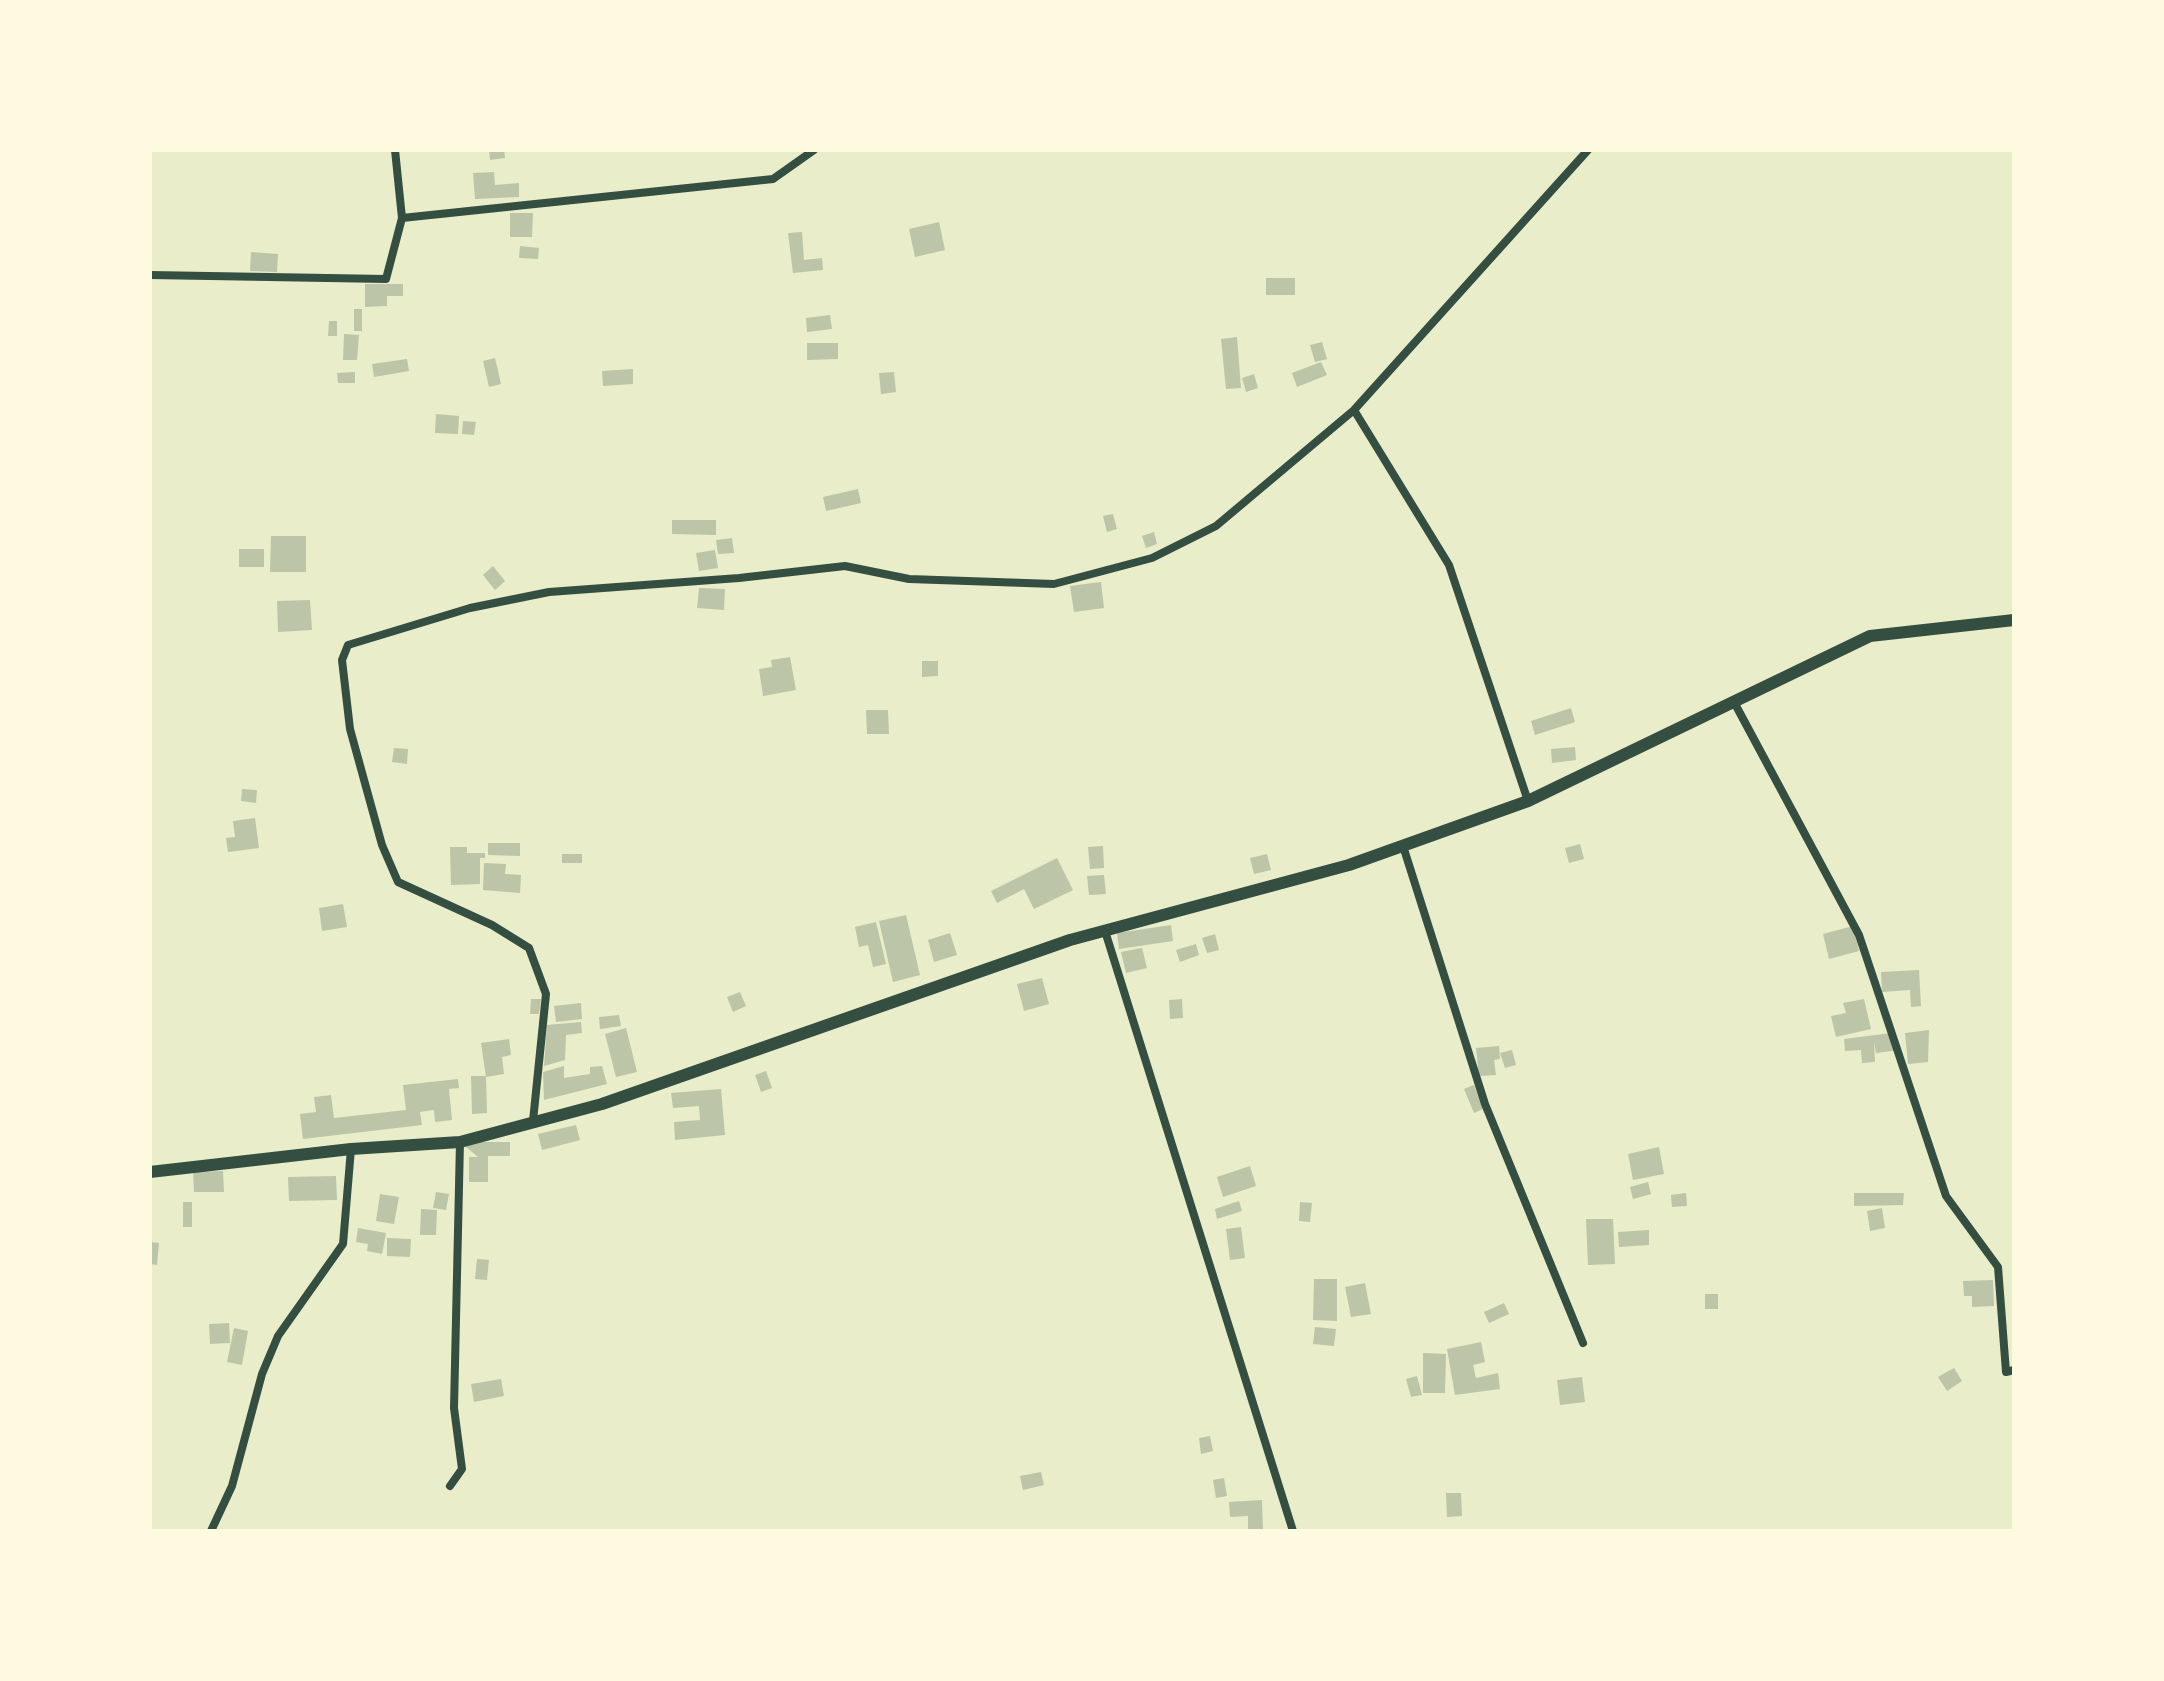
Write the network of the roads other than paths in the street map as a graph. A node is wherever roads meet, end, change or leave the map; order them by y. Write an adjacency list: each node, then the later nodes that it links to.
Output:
1 (395, 150): 4 (street)
2 (814, 150): 4 (street)
3 (1588, 150): 6 (street)
4 (402, 218): 5 (street)
5 (150, 275)
6 (1354, 410): 9 (street); 12 (street)
7 (2014, 620): 8 (street)
8 (1734, 702): 9 (street); 17 (street)
9 (1528, 801): 10 (street)
10 (1403, 846): 11 (street); 16 (street)
11 (1105, 931): 12 (street); 20 (street)
12 (533, 1121): 13 (street)
13 (460, 1142): 14 (street); 18 (street)
14 (351, 1149): 15 (street); 19 (street)
15 (150, 1172)
16 (1583, 1343)
17 (2014, 1370)
18 (450, 1486)
19 (211, 1531)
20 (1293, 1531)

